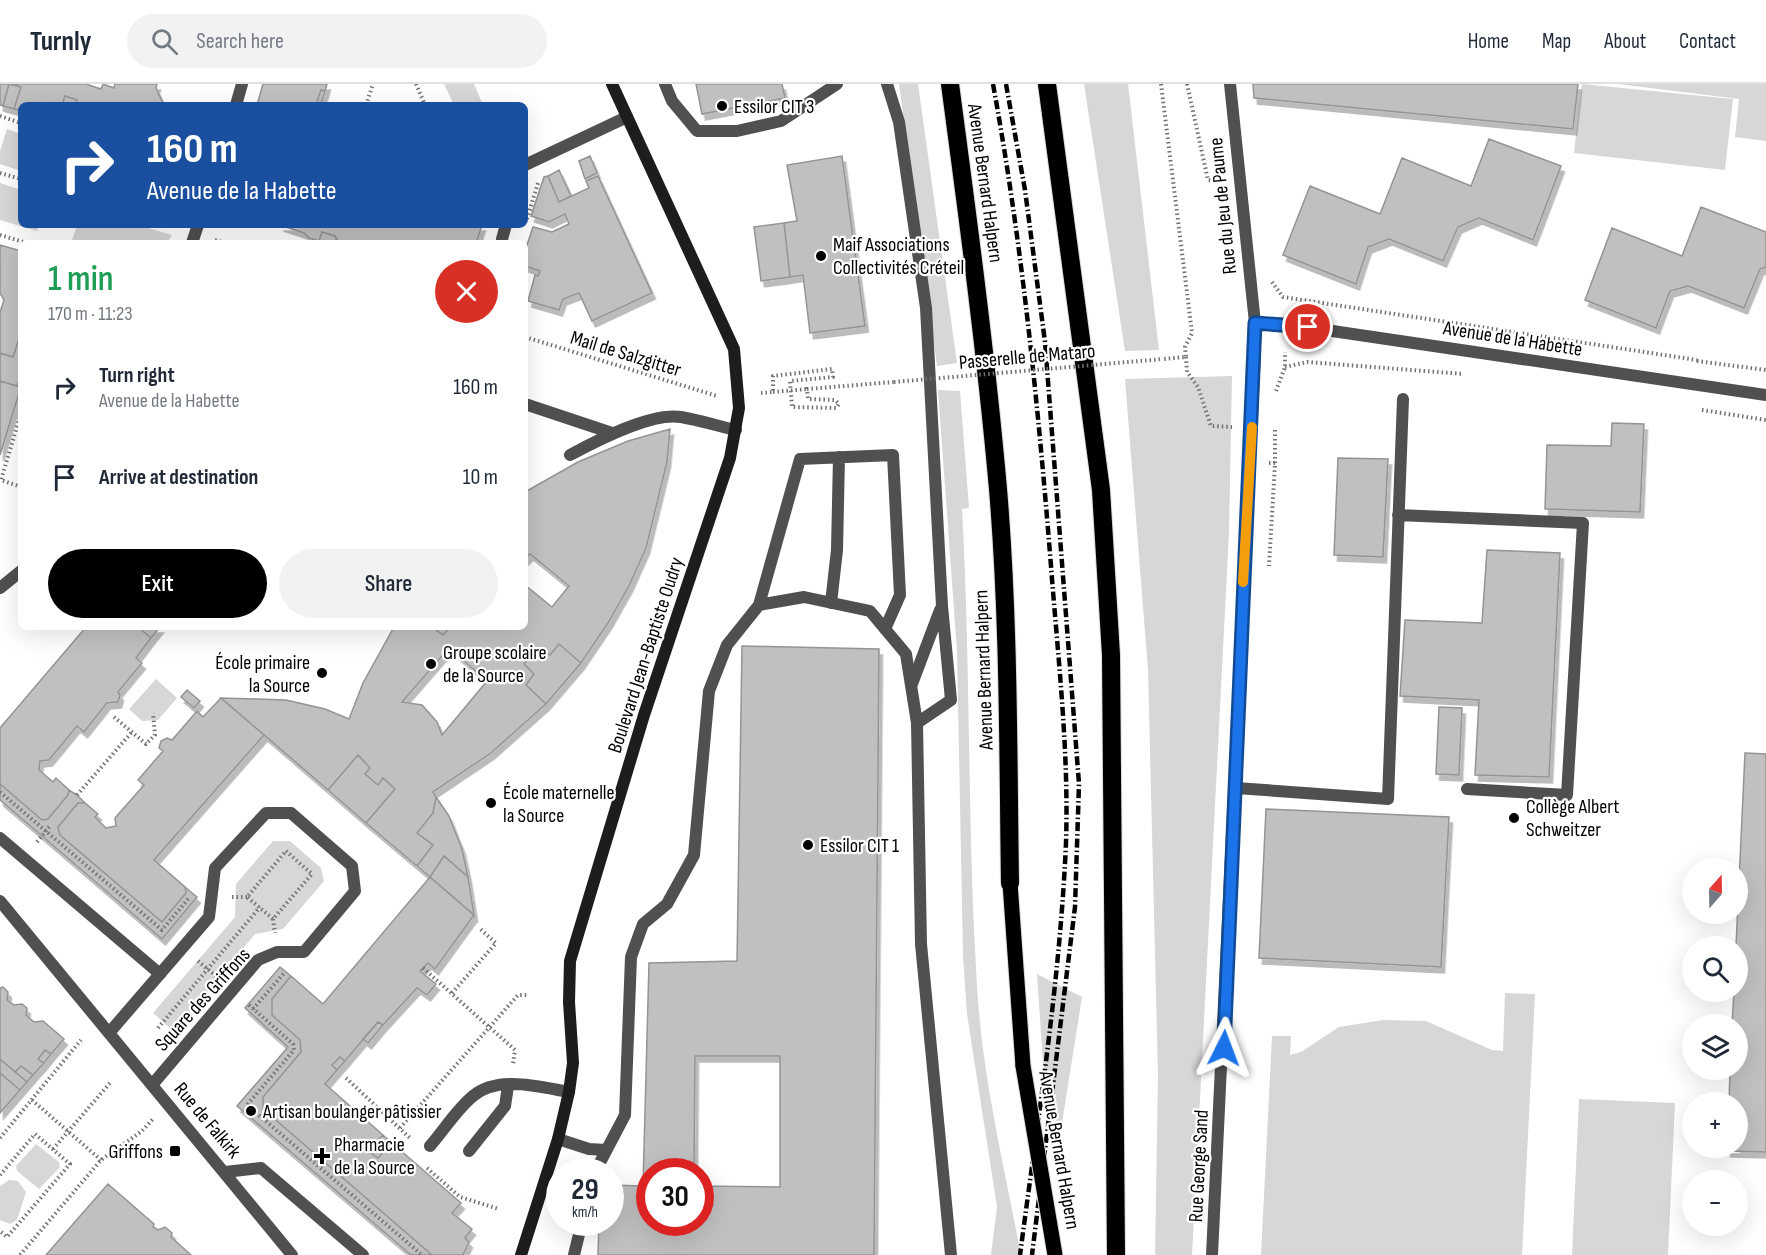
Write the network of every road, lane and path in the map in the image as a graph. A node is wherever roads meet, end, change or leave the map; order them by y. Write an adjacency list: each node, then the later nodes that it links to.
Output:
1 (242, 84): 13 (street)
2 (373, 84): 14 (path)
3 (416, 84): 15 (path)
4 (612, 84): 17 (street, Boulevard Jean-Baptiste Oudry)
5 (665, 84): 6 (street)
6 (837, 84)
7 (887, 84): 60 (street)
8 (950, 84): 75 (highway, Avenue Bernard Halpern)
9 (1047, 84): 126 (highway)
10 (1161, 84): 33 (path)
11 (1187, 84): 23 (path)
12 (1230, 84): 30 (street, Rue du Jeu de Paume)
13 (237, 102)
14 (367, 102)
15 (424, 102)
16 (0, 116): 18 (path)
17 (627, 117): 19 (street); 49 (street, Boulevard Jean-Baptiste Oudry)
18 (18, 122)
19 (528, 164)
20 (541, 172): 24 (path)
21 (0, 173): 22 (path)
22 (18, 178)
23 (1220, 181)
24 (528, 216)
25 (505, 228): 27 (street)
26 (0, 235): 28 (path)
27 (502, 239)
28 (18, 240)
29 (1283, 297): 34 (path)
30 (1255, 323): 42 (street, Avenue de la Habette); 67 (street, Rue George Sand)
31 (528, 338): 43 (path, Mail de Salzgitter)
32 (1285, 352): 35 (path)
33 (1186, 357): 37 (path, Passerelle de Mataro, bridge); 48 (path)
34 (1697, 360)
35 (1285, 367): 36 (path); 41 (path)
36 (1471, 375)
37 (807, 389): 38 (path, Passerelle de Mataro); 38 (path)
38 (791, 390): 39 (path, Passerelle de Mataro); 39 (path)
39 (772, 392): 40 (path, Passerelle de Mataro)
40 (761, 393)
41 (1275, 393)
42 (1766, 395)
43 (718, 396)
44 (1403, 399): 55 (street)
45 (528, 405): 50 (street)
46 (1275, 417): 53 (path)
47 (18, 423): 54 (path)
48 (1229, 426)
49 (736, 430): 50 (street); 99 (street, Boulevard Jean-Baptiste Oudry)
50 (612, 433): 51 (street)
51 (570, 455)
52 (839, 458): 58 (street); 59 (street); 61 (street)
53 (1275, 463)
54 (18, 486)
55 (1398, 515): 67 (street); 68 (street)
56 (18, 573): 57 (street)
57 (0, 588)
58 (831, 603): 59 (street); 61 (street)
59 (759, 605): 110 (street)
60 (942, 606): 62 (street); 65 (street)
61 (885, 629): 62 (street)
62 (912, 684): 65 (street)
63 (153, 713): 66 (path)
64 (114, 717): 66 (path)
65 (917, 723): 124 (street)
66 (132, 732): 70 (path)
67 (1236, 788): 127 (street, Rue George Sand)
68 (1467, 789)
69 (0, 792): 72 (path)
70 (77, 795)
71 (50, 826): 72 (path)
72 (46, 831): 74 (path); 76 (path)
73 (0, 838): 86 (street)
74 (36, 843)
75 (1010, 883): 125 (main road, Avenue Bernard Halpern, bridge)
76 (193, 894)
77 (225, 897): 78 (path)
78 (247, 897): 80 (path); 80 (path)
79 (0, 901): 94 (street, Rue de Falkirk)
80 (260, 908): 84 (path)
81 (478, 928): 88 (path)
82 (196, 958): 84 (path)
83 (423, 968): 88 (path)
84 (208, 969): 87 (path); 93 (path)
85 (285, 972): 91 (path)
86 (160, 974): 94 (street, Square des Griffons); 97 (street, Square des Griffons)
87 (221, 980)
88 (452, 993): 92 (path)
89 (528, 995): 92 (path)
90 (248, 1004): 91 (path)
91 (253, 1009): 102 (path)
92 (490, 1027): 98 (path); 104 (path)
93 (158, 1028)
94 (109, 1033): 97 (street, Rue de Falkirk)
95 (81, 1040): 100 (path)
96 (110, 1083): 105 (path)
97 (152, 1085): 114 (street, Rue de Falkirk)
98 (508, 1086): 99 (street); 108 (street); 111 (street)
99 (569, 1092): 107 (street, Boulevard Jean-Baptiste Oudry)
100 (32, 1100): 105 (path); 106 (path)
101 (242, 1100): 102 (path)
102 (247, 1105): 121 (path)
103 (156, 1116): 113 (path)
104 (400, 1128)
105 (68, 1132): 109 (path); 113 (path)
106 (0, 1138)
107 (558, 1139): 110 (street); 122 (street, Boulevard Jean-Baptiste Oudry)
108 (430, 1146)
109 (53, 1149): 115 (path); 116 (path)
110 (606, 1150): 112 (street)
111 (469, 1151)
112 (602, 1158)
113 (101, 1160): 118 (path)
114 (225, 1172): 119 (street, Rue de Falkirk); 120 (street)
115 (0, 1175)
116 (0, 1231)
117 (579, 1236): 123 (street)
118 (20, 1255)
119 (292, 1255)
120 (363, 1255)
121 (422, 1255)
122 (521, 1255)
123 (574, 1255)
124 (951, 1255)
125 (1055, 1255)
126 (1116, 1255)
127 (1212, 1255)

